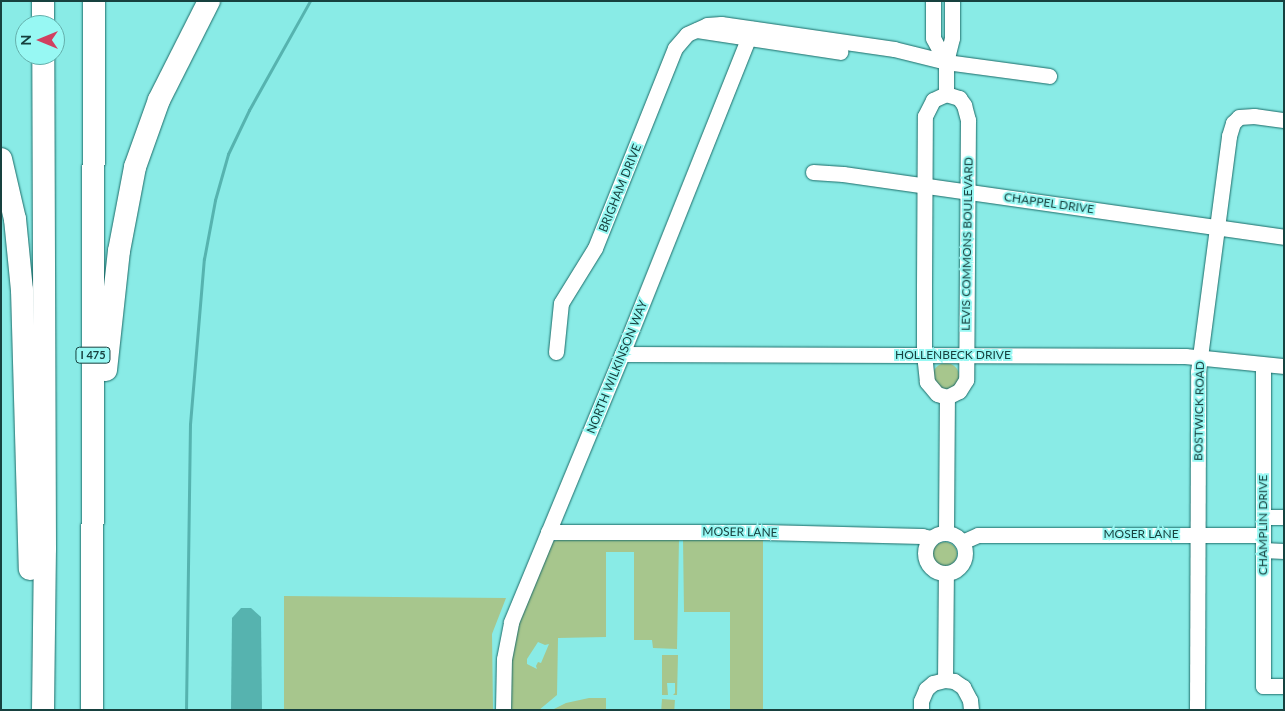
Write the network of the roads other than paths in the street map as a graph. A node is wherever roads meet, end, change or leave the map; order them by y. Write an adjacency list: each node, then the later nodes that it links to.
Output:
1 (43, 1): 6 (highway)
2 (94, 1): 37 (highway, I 475)
3 (209, 1): 37 (highway)
4 (933, 1): 8 (street)
5 (952, 1): 8 (street)
6 (43, 15)
7 (750, 34): 8 (street, BRIGHAM DRIVE); 19 (street, BRIGHAM DRIVE); 20 (street, NORTH WILKINSON WAY)
8 (946, 62): 10 (street, BRIGHAM DRIVE); 11 (street)
9 (43, 65): 42 (highway)
10 (1049, 76)
11 (946, 94): 15 (street); 16 (street, LEVIS COMMONS BOULEVARD)
12 (1284, 120): 17 (street, BOSTWICK ROAD)
13 (1, 159): 41 (highway)
14 (814, 172): 15 (street, CHAPPEL DRIVE)
15 (924, 186): 16 (street, CHAPPEL DRIVE); 21 (street)
16 (968, 192): 17 (street, CHAPPEL DRIVE); 22 (street, LEVIS COMMONS BOULEVARD)
17 (1216, 227): 18 (street, CHAPPEL DRIVE); 23 (street, BOSTWICK ROAD)
18 (1284, 237)
19 (556, 352)
20 (622, 354): 21 (street, HOLLENBECK DRIVE); 29 (street, NORTH WILKINSON WAY)
21 (924, 355): 22 (street, HOLLENBECK DRIVE); 26 (street)
22 (966, 355): 23 (street, HOLLENBECK DRIVE); 26 (street, LEVIS COMMONS BOULEVARD)
23 (1200, 358): 24 (street, HOLLENBECK DRIVE); 31 (street, BOSTWICK ROAD)
24 (1263, 365): 25 (street, HOLLENBECK DRIVE); 27 (street, CHAMPLIN DRIVE)
25 (1284, 366)
26 (947, 396): 30 (street)
27 (1263, 517): 28 (street); 32 (street, CHAMPLIN DRIVE)
28 (1284, 517)
29 (548, 532): 33 (street, MOSER LANE); 44 (street, NORTH WILKINSON WAY)
30 (946, 532): 33 (street); 34 (street)
31 (1198, 534): 32 (street, MOSER LANE); 34 (street, MOSER LANE); 47 (street, BOSTWICK ROAD)
32 (1263, 535): 35 (street, CHAMPLIN DRIVE)
33 (931, 538): 38 (street)
34 (962, 542): 38 (street)
35 (1263, 550): 36 (street); 40 (street, CHAMPLIN DRIVE)
36 (1284, 551)
37 (93, 560): 43 (highway, I 475)
38 (946, 574): 39 (street)
39 (945, 680): 45 (street); 46 (street)
40 (1284, 686)
41 (34, 710)
42 (43, 710)
43 (92, 710)
44 (502, 710)
45 (921, 710)
46 (971, 710)
47 (1197, 710)

